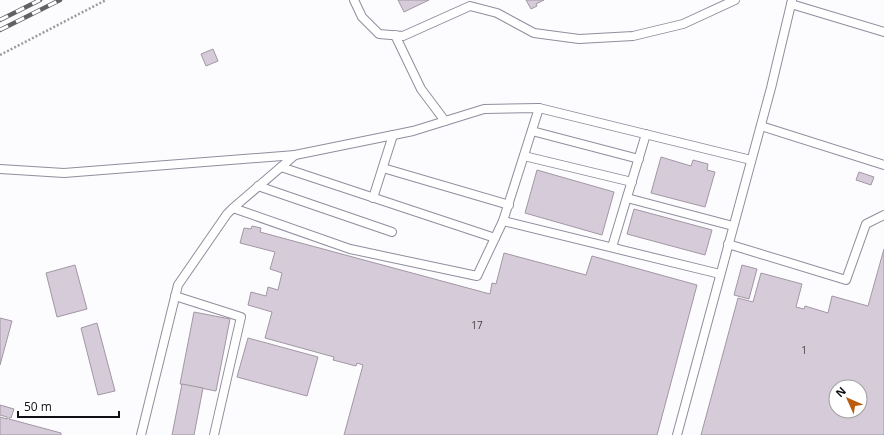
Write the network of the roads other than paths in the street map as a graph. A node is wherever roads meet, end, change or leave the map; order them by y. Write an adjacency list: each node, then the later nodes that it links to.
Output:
1 (354, 0): 5 (lane)
2 (735, 0): 5 (lane)
3 (792, 2): 4 (lane); 8 (lane)
4 (884, 32)
5 (395, 35): 7 (lane)
6 (539, 108): 7 (lane); 9 (lane); 10 (lane)
7 (445, 121): 11 (lane)
8 (761, 126): 15 (lane); 16 (lane)
9 (532, 131): 13 (lane); 14 (lane)
10 (646, 134): 14 (lane); 15 (lane)
11 (393, 135): 12 (lane); 18 (lane)
12 (295, 155): 17 (lane); 19 (lane)
13 (524, 156): 20 (lane); 24 (lane)
14 (639, 159): 20 (lane)
15 (751, 160): 28 (lane)
16 (884, 165)
17 (281, 167): 21 (lane); 22 (lane)
18 (383, 168): 22 (lane); 24 (lane)
19 (0, 170)
20 (632, 182): 23 (lane)
21 (258, 186): 25 (lane); 29 (lane)
22 (373, 198): 30 (lane)
23 (627, 198): 28 (lane); 32 (lane)
24 (509, 205): 27 (lane)
25 (233, 208): 30 (lane); 34 (lane)
26 (884, 215): 31 (lane)
27 (504, 221): 30 (lane); 32 (lane)
28 (733, 226): 31 (lane)
29 (392, 232)
30 (495, 238)
31 (728, 244): 33 (lane)
32 (612, 247): 33 (lane)
33 (720, 274): 37 (lane)
34 (175, 296): 35 (lane); 36 (lane)
35 (141, 435)
36 (214, 435)
37 (677, 435)

